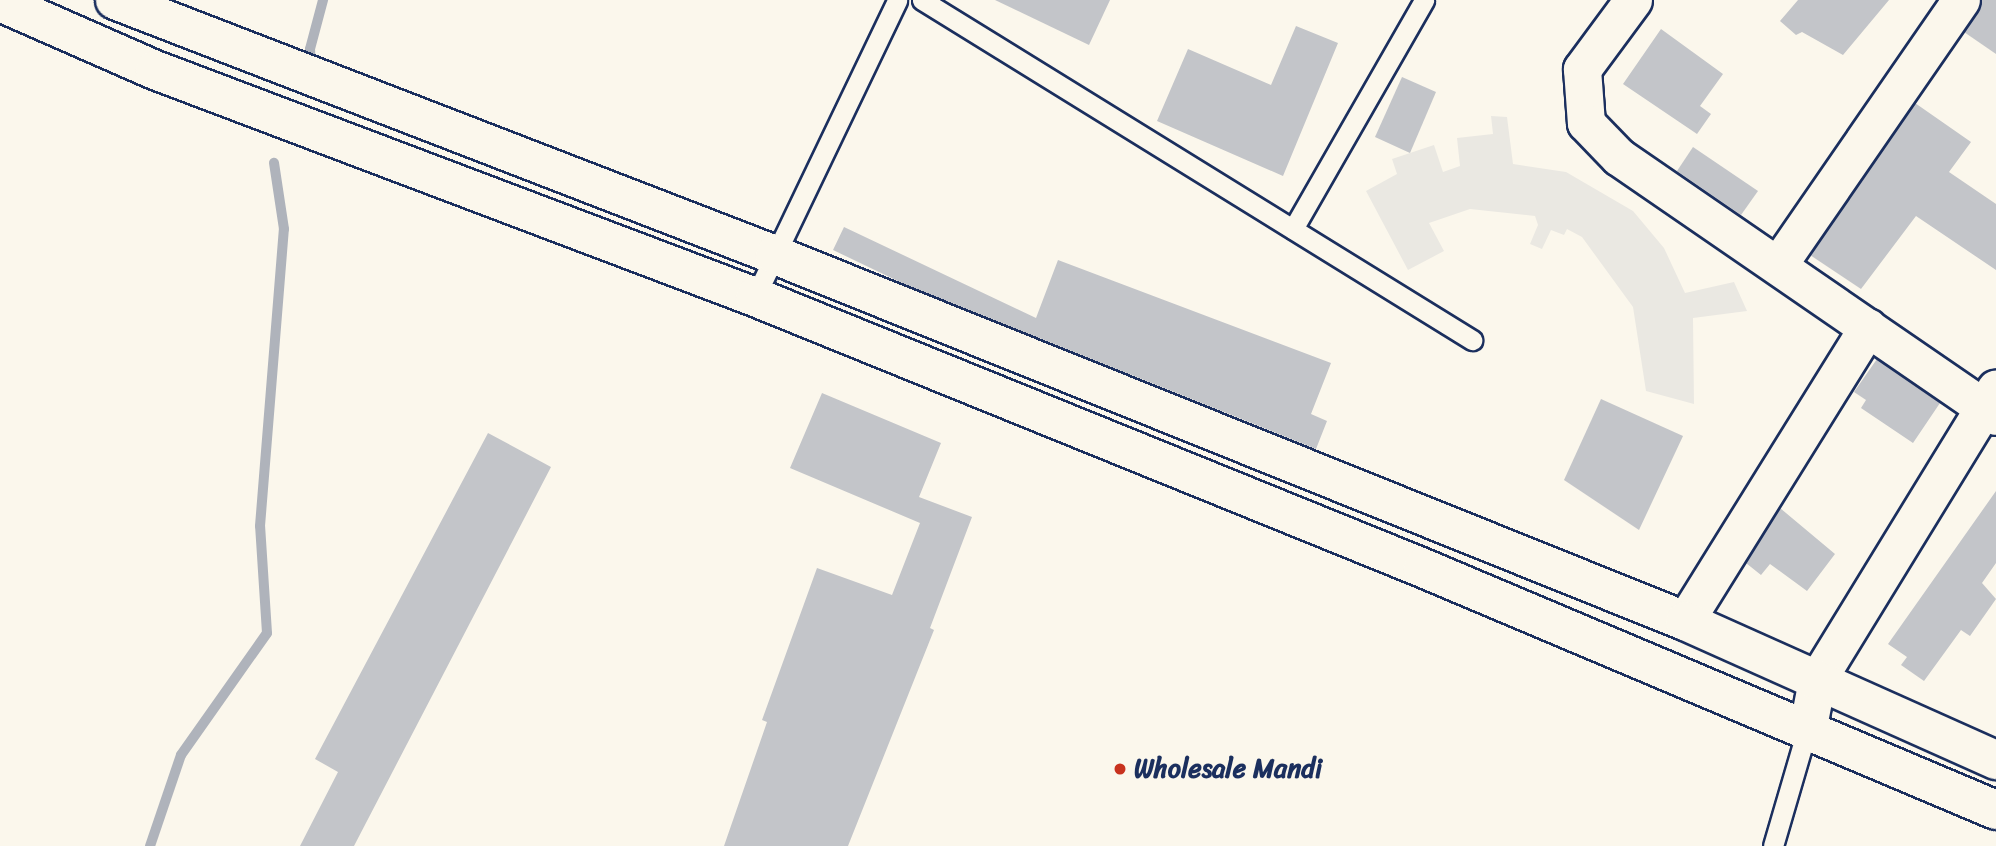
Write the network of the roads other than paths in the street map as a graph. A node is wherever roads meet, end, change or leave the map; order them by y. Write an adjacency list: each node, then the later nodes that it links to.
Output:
1 (115, 0): 8 (main road)
2 (897, 0): 11 (lane)
3 (922, 0): 10 (lane)
4 (1424, 0): 10 (lane)
5 (1633, 0): 12 (street)
6 (1961, 0): 12 (street)
7 (0, 2): 9 (main road)
8 (288, 70): 9 (main road); 11 (main road)
9 (274, 116): 13 (main road)
10 (1293, 229): 15 (lane)
11 (775, 255): 13 (lane); 17 (main road)
12 (1778, 265): 14 (street)
13 (755, 297): 19 (main road)
14 (1868, 327): 16 (street); 17 (street)
15 (1472, 340)
16 (1991, 403): 18 (street)
17 (1685, 621): 18 (main road)
18 (1817, 680): 19 (street); 20 (main road)
19 (1808, 726): 21 (main road); 22 (lane)
20 (1996, 760)
21 (1996, 810)
22 (1773, 846)

